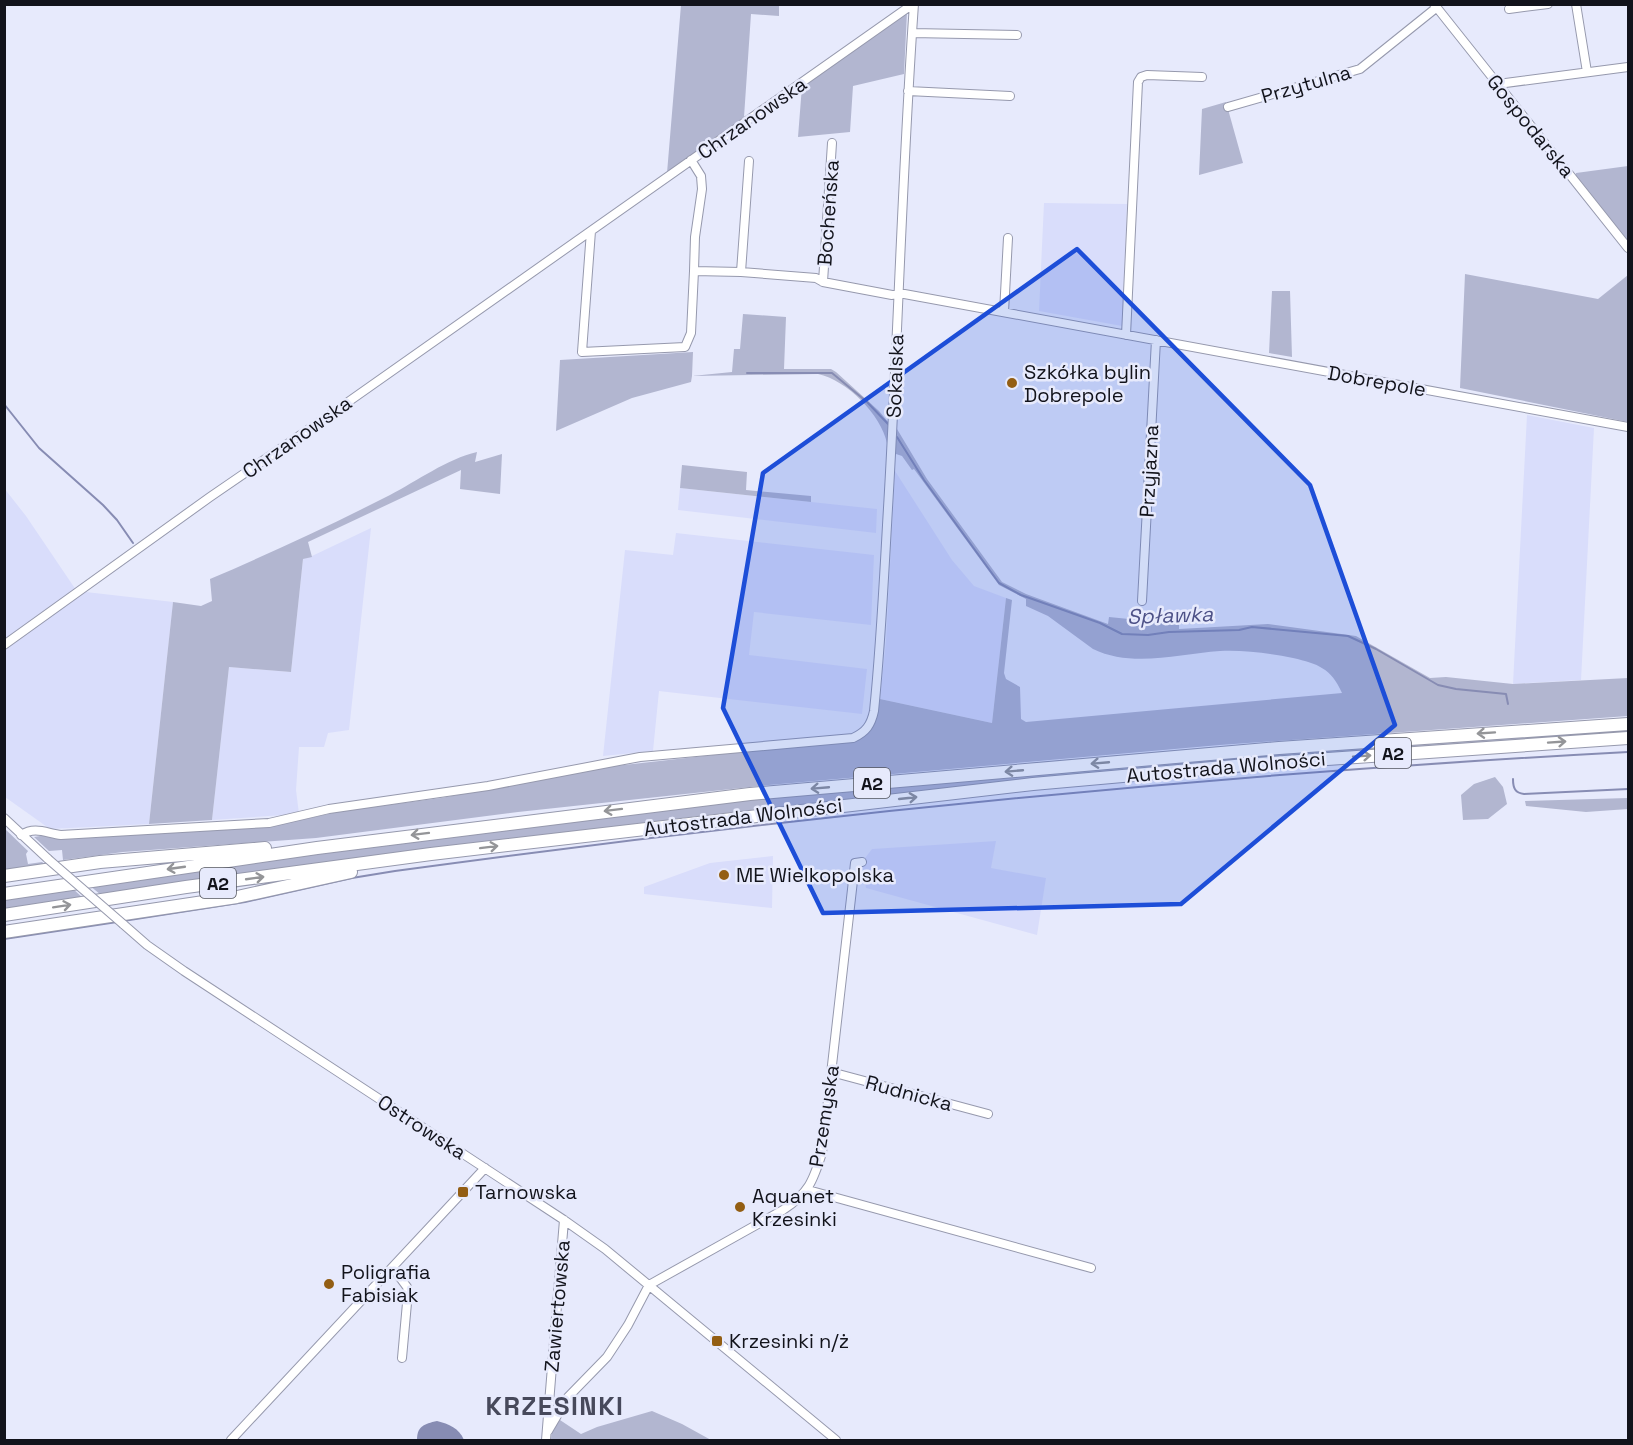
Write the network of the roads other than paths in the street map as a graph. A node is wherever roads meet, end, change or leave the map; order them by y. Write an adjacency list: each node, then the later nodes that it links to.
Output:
1 (913, 4): 6 (street, Sokalska); 16 (street, Chrzanowska)
2 (1548, 4): 5 (street)
3 (1576, 4): 9 (street)
4 (1435, 6): 11 (street, Gospodarska); 14 (street, Przytulna)
5 (1509, 9)
6 (912, 33): 7 (street); 12 (street, Sokalska)
7 (1017, 35)
8 (1629, 67): 9 (street)
9 (1587, 72): 11 (street)
10 (1202, 77): 26 (street)
11 (1498, 84): 20 (street, Gospodarska)
12 (908, 91): 13 (street); 24 (street, Sokalska)
13 (1010, 96)
14 (1228, 107)
15 (832, 143): 23 (street, Bocheńska)
16 (691, 160): 18 (street, Chrzanowska); 21 (street)
17 (749, 161): 22 (street)
18 (591, 231): 21 (street); 30 (street, Chrzanowska)
19 (1008, 238): 25 (street)
20 (1629, 248)
21 (694, 271): 22 (street, Bocheńska)
22 (741, 272): 23 (street, Bocheńska)
23 (823, 282): 24 (street, Bocheńska)
24 (899, 293): 25 (street, Dobrepole); 34 (street, Sokalska)
25 (1004, 312): 26 (street, Dobrepole)
26 (1126, 335): 27 (street, Dobrepole)
27 (1156, 340): 28 (street, Dobrepole); 29 (street, Przyjazna)
28 (1629, 427)
29 (1142, 601)
30 (4, 645)
31 (1629, 724): 35 (highway, Autostrada Wolności / A2, one-way to 35)
32 (1629, 738): 36 (highway, Autostrada Wolności / A2, one-way to 32)
33 (4, 818): 34 (street, Ostrowska)
34 (21, 835): 44 (street, Ostrowska, bridge)
35 (317, 848): 38 (highway); 39 (highway, Autostrada Wolności / A2, one-way to 39)
36 (431, 854): 40 (highway, Autostrada Wolności / A2, one-way to 36); 41 (highway)
37 (862, 862): 42 (street, Przemyska)
38 (4, 876)
39 (4, 894)
40 (4, 915)
41 (4, 932)
42 (831, 1072): 43 (street, Rudnicka); 45 (street, Przemyska)
43 (988, 1114)
44 (485, 1168): 46 (street, Ostrowska); 47 (street)
45 (808, 1190): 48 (street); 49 (street, Przemyska)
46 (564, 1220): 49 (street, Ostrowska); 51 (street, Zawiertowska)
47 (393, 1268): 50 (street); 54 (street)
48 (1090, 1268)
49 (649, 1286): 52 (street); 56 (street, Ostrowska)
50 (402, 1358)
51 (550, 1392): 52 (street); 53 (street, Zawiertowska)
52 (568, 1397): 53 (street)
53 (548, 1431): 55 (street)
54 (231, 1440)
55 (546, 1440)
56 (836, 1440)

